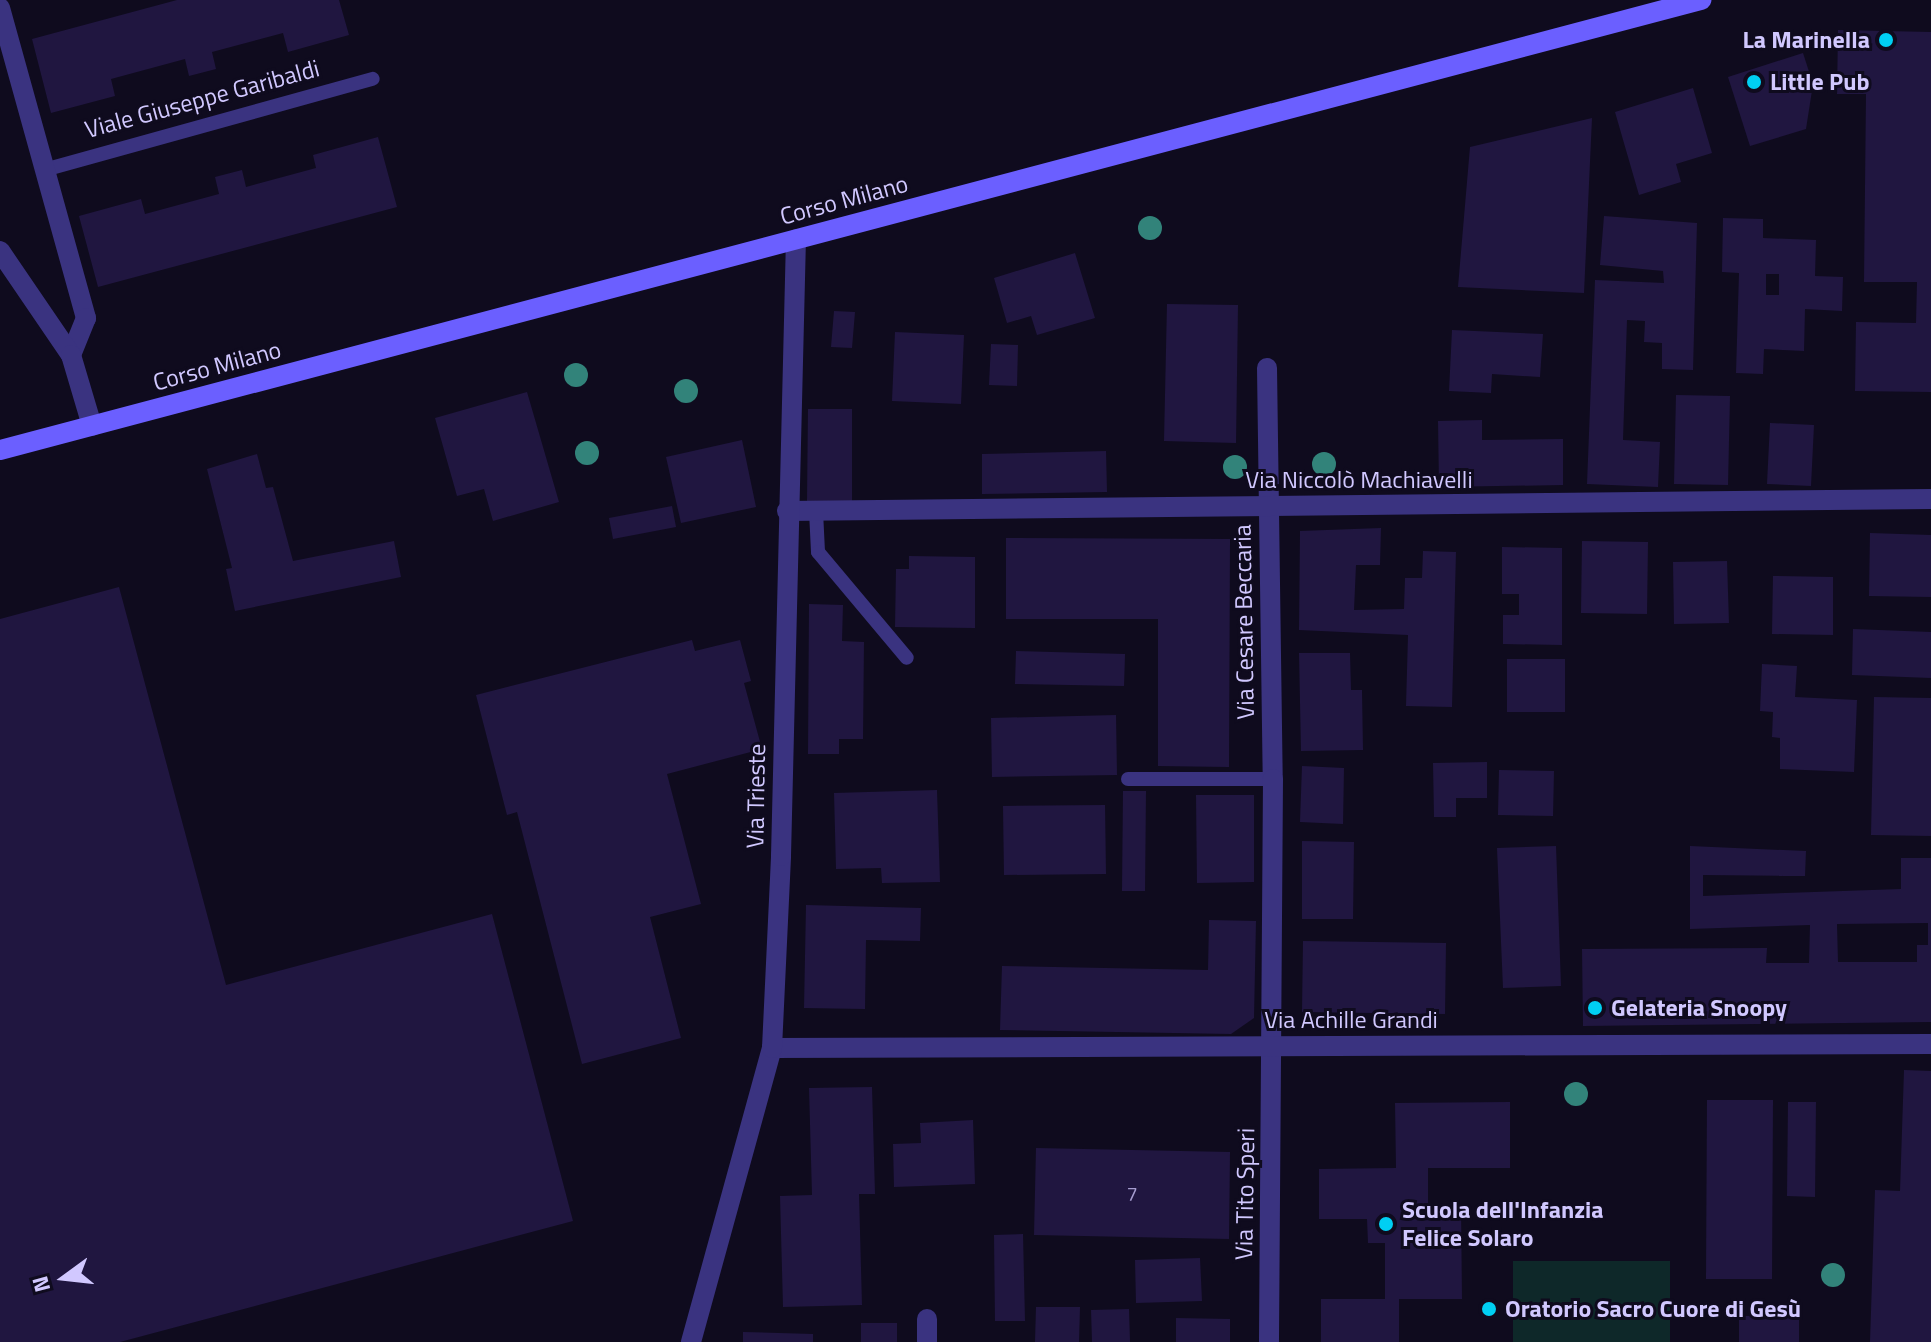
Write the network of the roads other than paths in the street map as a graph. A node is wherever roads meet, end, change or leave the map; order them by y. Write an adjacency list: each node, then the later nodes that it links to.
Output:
1 (1701, 0): 5 (main road, Corso Milano)
2 (0, 8): 4 (street)
3 (373, 79): 4 (lane, Viale Giuseppe Garibaldi)
4 (44, 170): 7 (street)
5 (796, 239): 9 (main road, Corso Milano); 13 (street, Via Trieste)
6 (0, 251): 7 (street)
7 (71, 355): 9 (street)
8 (1267, 368): 12 (street, Via Cesare Beccaria)
9 (92, 426): 10 (main road, Corso Milano)
10 (0, 450)
11 (1931, 499): 12 (street, Via Niccolò Machiavelli)
12 (1268, 507): 14 (street, Via Niccolò Machiavelli); 17 (street, Via Cesare Beccaria)
13 (787, 511): 14 (street, Via Niccolò Machiavelli); 20 (street, Via Trieste)
14 (816, 511): 15 (lane)
15 (907, 658)
16 (1128, 779): 17 (lane)
17 (1273, 779): 19 (street, Via Cesare Beccaria)
18 (1931, 1044): 19 (street, Via Achille Grandi)
19 (1272, 1046): 20 (street, Via Achille Grandi); 24 (street, Via Tito Speri)
20 (772, 1048): 22 (street, Via Trieste)
21 (927, 1319): 23 (street)
22 (691, 1342)
23 (927, 1342)
24 (1269, 1342)

